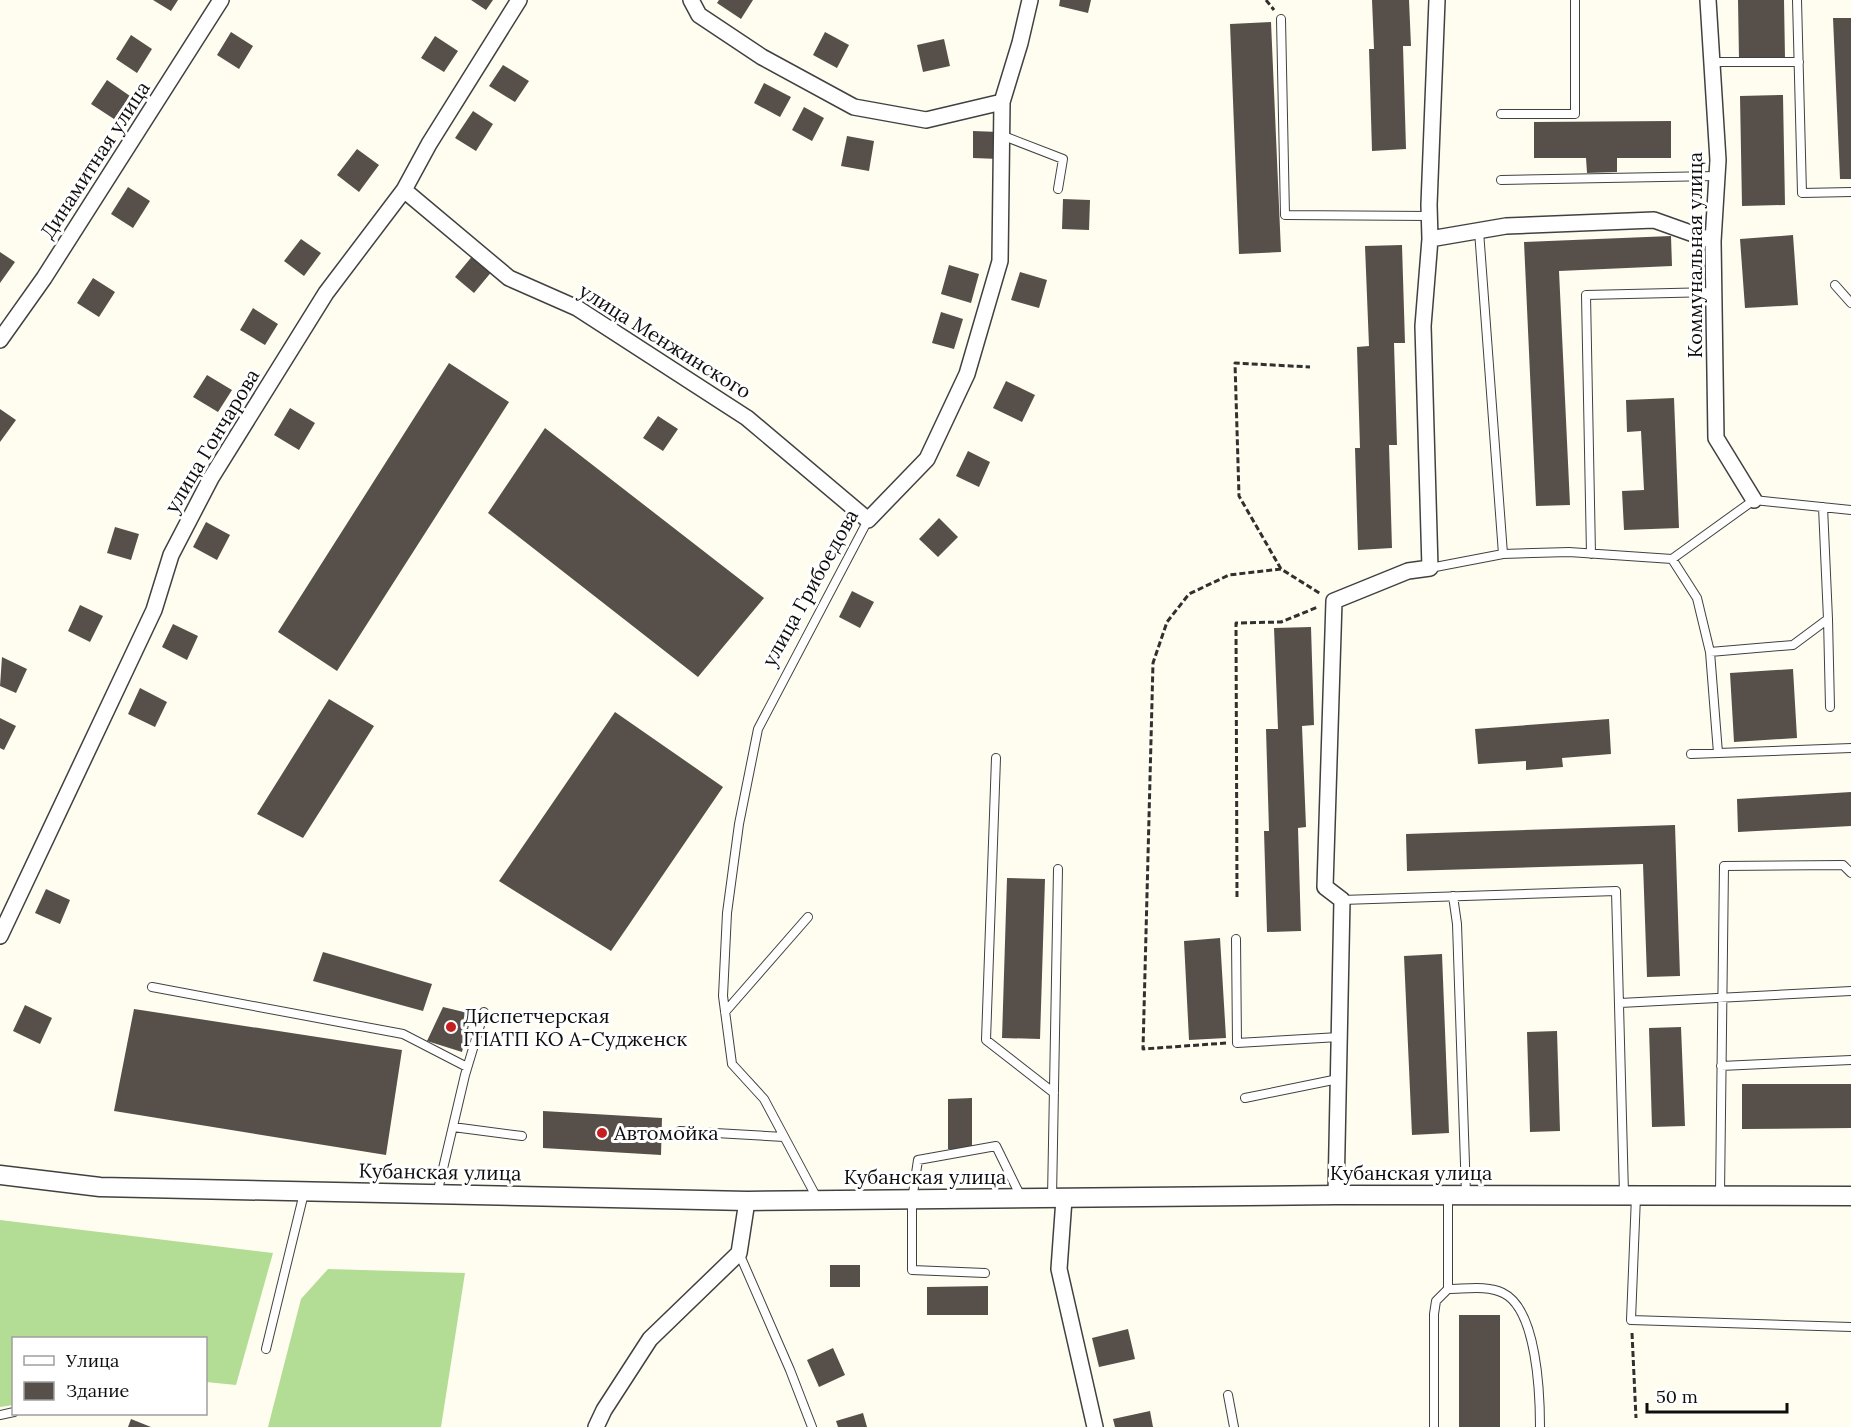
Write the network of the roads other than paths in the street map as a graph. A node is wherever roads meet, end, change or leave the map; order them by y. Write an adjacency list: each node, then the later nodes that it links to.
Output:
1 (221, 0): 27 (street, Динамитная улица)
2 (519, 0): 18 (street, улица Гончарова)
3 (690, 0): 12 (street)
4 (1030, 0): 12 (street, улица Грибоедова)
5 (1437, 0): 20 (street)
6 (1575, 0): 13 (lane)
7 (1708, 0): 10 (street, Коммунальная улица)
8 (1797, 0): 11 (lane)
9 (1281, 19): 20 (lane)
10 (1712, 62): 11 (lane); 15 (street, Коммунальная улица)
11 (1799, 62): 19 (lane)
12 (1002, 102): 14 (street, улица Грибоедова)
13 (1502, 114)
14 (1001, 135): 17 (lane); 31 (street, улица Грибоедова)
15 (1717, 176): 16 (lane); 23 (street, Коммунальная улица)
16 (1501, 180)
17 (1058, 189)
18 (404, 190): 31 (street, улица Менжинского); 48 (street, улица Гончарова)
19 (1851, 192)
20 (1429, 216): 22 (street)
21 (1479, 231): 22 (street); 23 (street); 32 (lane)
22 (1430, 239): 35 (street)
23 (1713, 241): 25 (street, Коммунальная улица)
24 (1835, 285): 26 (lane)
25 (1714, 292): 28 (street, Коммунальная улица); 33 (lane)
26 (1851, 303)
27 (0, 340)
28 (1754, 500): 29 (lane); 34 (lane)
29 (1822, 507): 30 (lane); 36 (lane)
30 (1851, 510)
31 (868, 520): 55 (lane, улица Грибоедова)
32 (1503, 554): 33 (lane); 35 (lane)
33 (1591, 554): 34 (lane)
34 (1672, 559): 37 (lane)
35 (1430, 568): 46 (street)
36 (1828, 619): 37 (lane); 38 (lane)
37 (1710, 652): 40 (lane)
38 (1830, 706)
39 (1851, 748): 40 (lane)
40 (1718, 753): 41 (lane)
41 (1691, 754)
42 (996, 758): 61 (lane)
43 (1058, 869): 61 (lane)
44 (1851, 873): 52 (lane)
45 (1453, 896): 46 (lane); 53 (lane); 71 (lane)
46 (1342, 900): 56 (street)
47 (808, 917): 55 (lane)
48 (0, 936)
49 (1236, 939): 56 (lane)
50 (152, 987): 59 (lane)
51 (1851, 991): 52 (lane)
52 (1722, 999): 53 (lane); 58 (lane)
53 (1620, 1003): 72 (lane)
54 (484, 1012): 59 (lane)
55 (725, 1012): 66 (lane, улица Грибоедова)
56 (1339, 1037): 60 (street)
57 (1851, 1060): 58 (lane)
58 (1722, 1066): 73 (lane)
59 (467, 1067): 63 (lane)
60 (1338, 1079): 62 (lane); 70 (street)
61 (1054, 1093): 76 (lane)
62 (1245, 1098)
63 (453, 1127): 65 (lane); 69 (lane)
64 (680, 1131): 66 (lane)
65 (522, 1136)
66 (784, 1137): 77 (lane, улица Грибоедова)
67 (0, 1175): 68 (street, Кубанская улица)
68 (304, 1191): 69 (street, Кубанская улица); 84 (lane)
69 (437, 1195): 79 (street, Кубанская улица)
70 (1336, 1195): 71 (street, Кубанская улица); 76 (street, Кубанская улица)
71 (1457, 1195): 72 (street, Кубанская улица); 82 (lane)
72 (1630, 1196): 73 (street, Кубанская улица); 83 (lane)
73 (1720, 1196): 74 (street, Кубанская улица)
74 (1851, 1196)
75 (1022, 1199): 76 (street, Кубанская улица); 78 (street, Кубанская улица); 78 (lane)
76 (1058, 1199): 88 (street)
77 (819, 1200): 78 (street, Кубанская улица); 79 (street, Кубанская улица)
78 (912, 1200): 81 (lane)
79 (747, 1201): 80 (street)
80 (739, 1253): 86 (street); 87 (lane)
81 (986, 1273)
82 (1448, 1289): 90 (lane); 91 (lane)
83 (1851, 1327)
84 (266, 1349)
85 (1228, 1395): 89 (lane)
86 (596, 1427)
87 (812, 1427)
88 (1095, 1427)
89 (1234, 1427)
90 (1434, 1427)
91 (1540, 1427)

